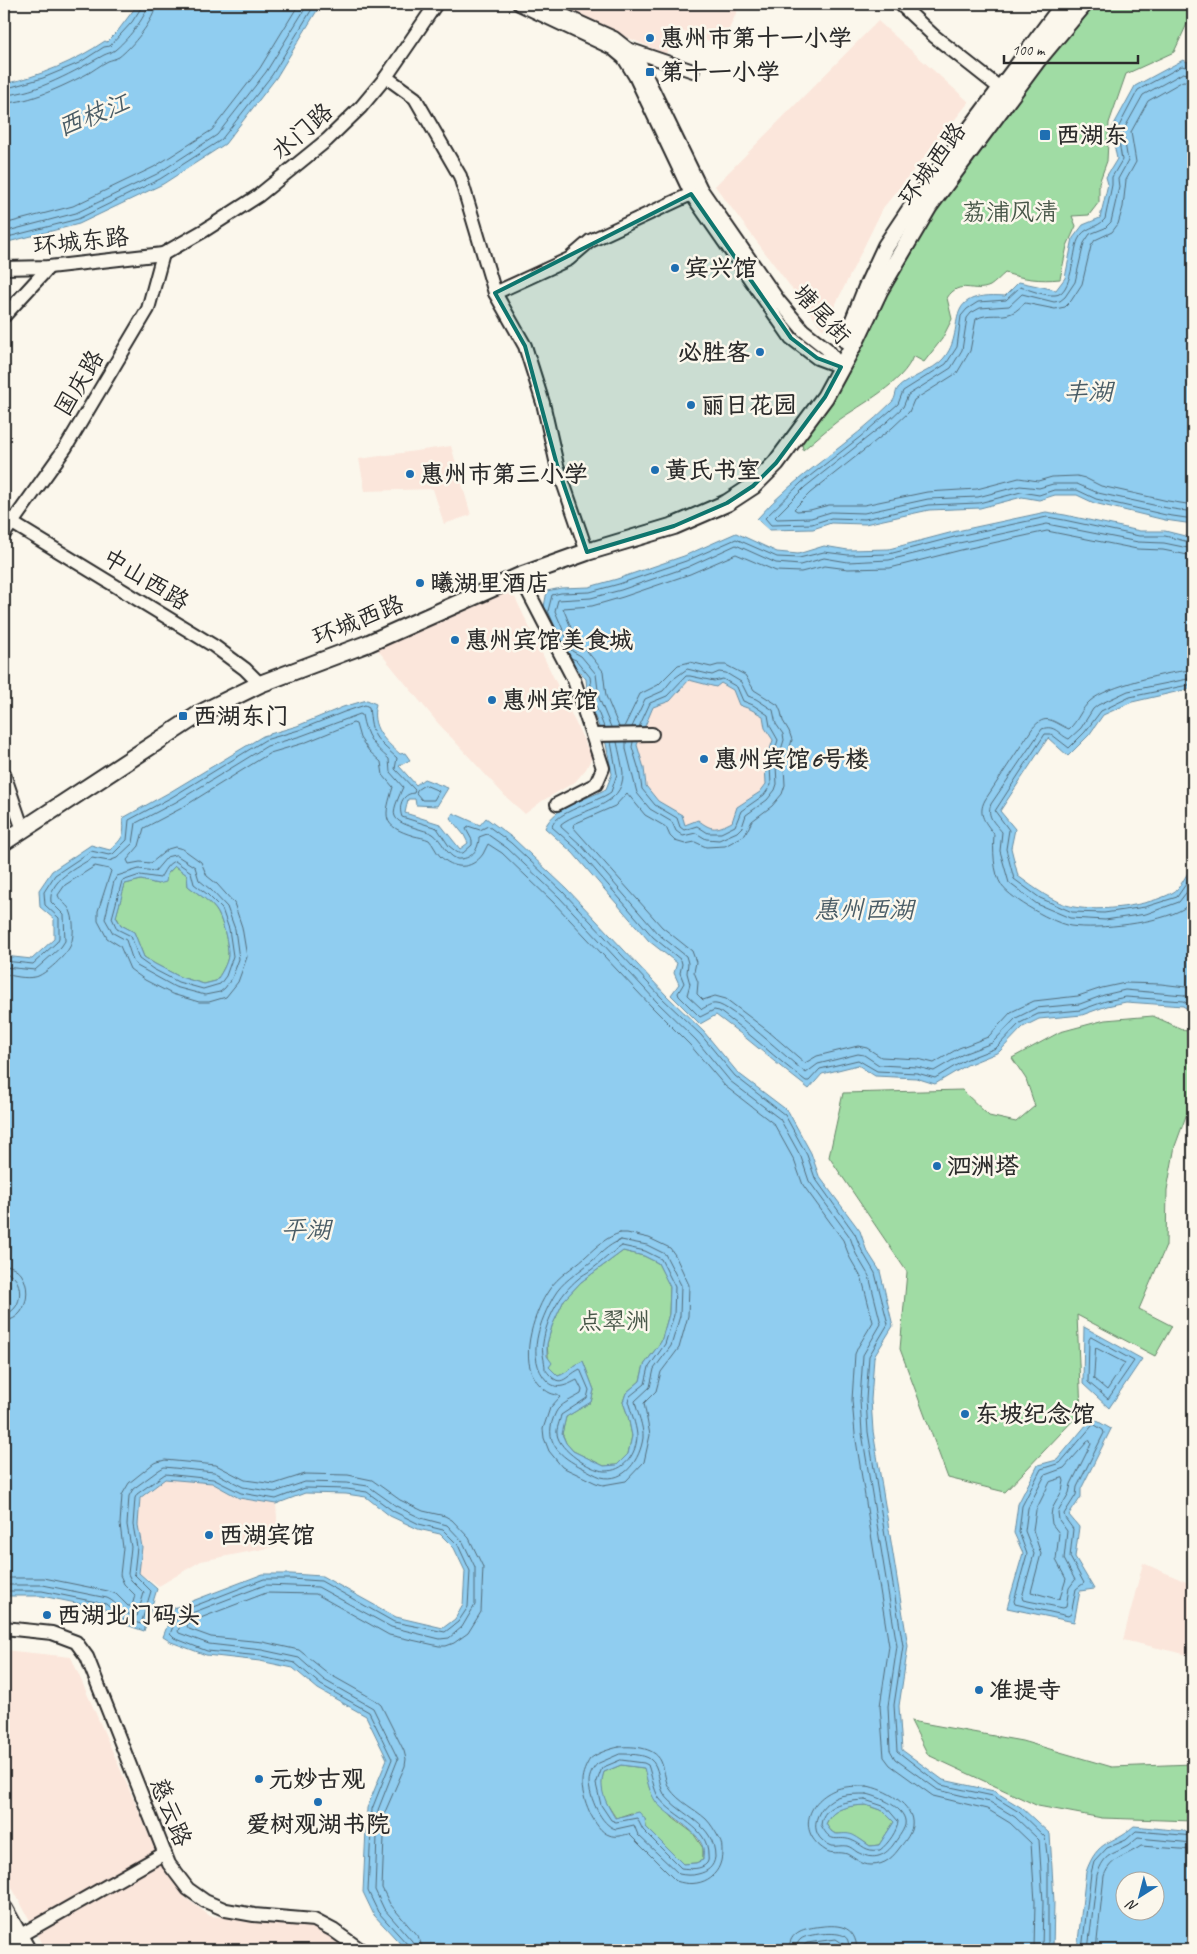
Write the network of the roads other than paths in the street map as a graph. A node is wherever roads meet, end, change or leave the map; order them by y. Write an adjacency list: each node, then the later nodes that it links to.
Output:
1 (436, 4): 9 (street, 水门路)
2 (519, 4): 11 (street, 塘尾街)
3 (539, 4): 7 (street)
4 (900, 4): 10 (street)
5 (1064, 4): 10 (main road, 环城西路)
6 (1084, 4): 17 (main road, 环城西路)
7 (628, 49): 8 (street); 17 (street, 塘尾街)
8 (692, 71)
9 (386, 77): 12 (street, 水门路); 15 (street)
10 (1001, 89): 17 (main road, 环城西路)
11 (691, 194): 15 (street); 17 (street, 塘尾街)
12 (163, 254): 13 (street, 环城东路); 18 (street, 国庆路)
13 (49, 267): 14 (street, 环城东路); 16 (street)
14 (4, 268)
15 (495, 293): 20 (street)
16 (4, 316)
17 (841, 367): 20 (main road, 环城西路)
18 (8, 521): 19 (street, 国庆路); 22 (street, 中山西路)
19 (4, 534)
20 (587, 552): 21 (main road, 环城西路)
21 (520, 576): 22 (main road, 环城西路); 24 (street)
22 (260, 684): 27 (main road, 环城西路)
23 (652, 734): 24 (street)
24 (593, 735): 26 (street)
25 (4, 774): 27 (street)
26 (557, 804)
27 (23, 830): 28 (main road, 环城西路)
28 (4, 842)
29 (4, 1628): 30 (street, 慈云路)
30 (165, 1853): 32 (street); 33 (street, 慈云路)
31 (4, 1909): 32 (main road)
32 (16, 1943)
33 (361, 1950)

